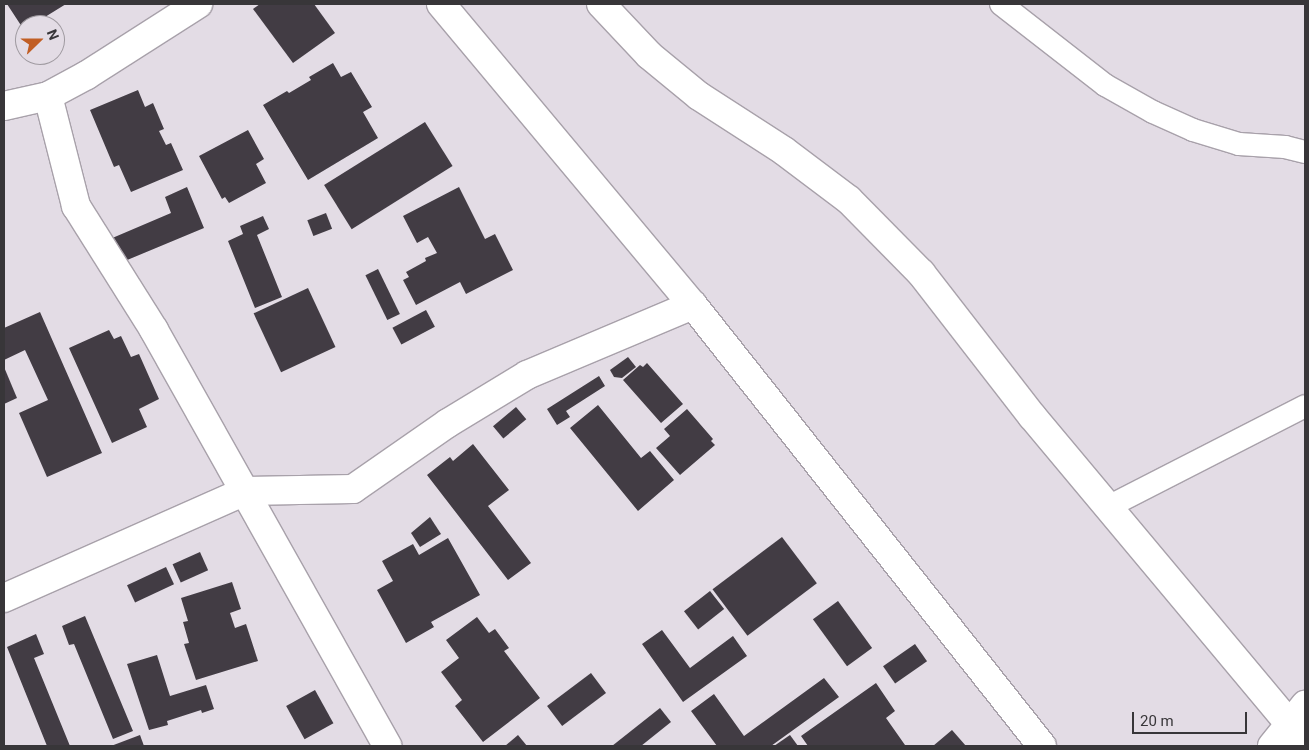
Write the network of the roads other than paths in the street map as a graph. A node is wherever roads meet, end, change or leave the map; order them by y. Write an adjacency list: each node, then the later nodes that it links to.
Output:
1 (198, 4): 5 (street)
2 (441, 4): 8 (street)
3 (601, 4): 11 (street)
4 (1001, 4): 7 (lane)
5 (48, 96): 6 (street); 10 (street)
6 (4, 106)
7 (1305, 152)
8 (693, 305): 10 (street); 15 (street)
9 (1305, 406): 11 (lane)
10 (246, 491): 12 (street); 14 (street)
11 (1108, 507): 13 (street)
12 (4, 598)
13 (1300, 724): 16 (street)
14 (387, 746)
15 (1042, 746)
16 (1272, 746)

